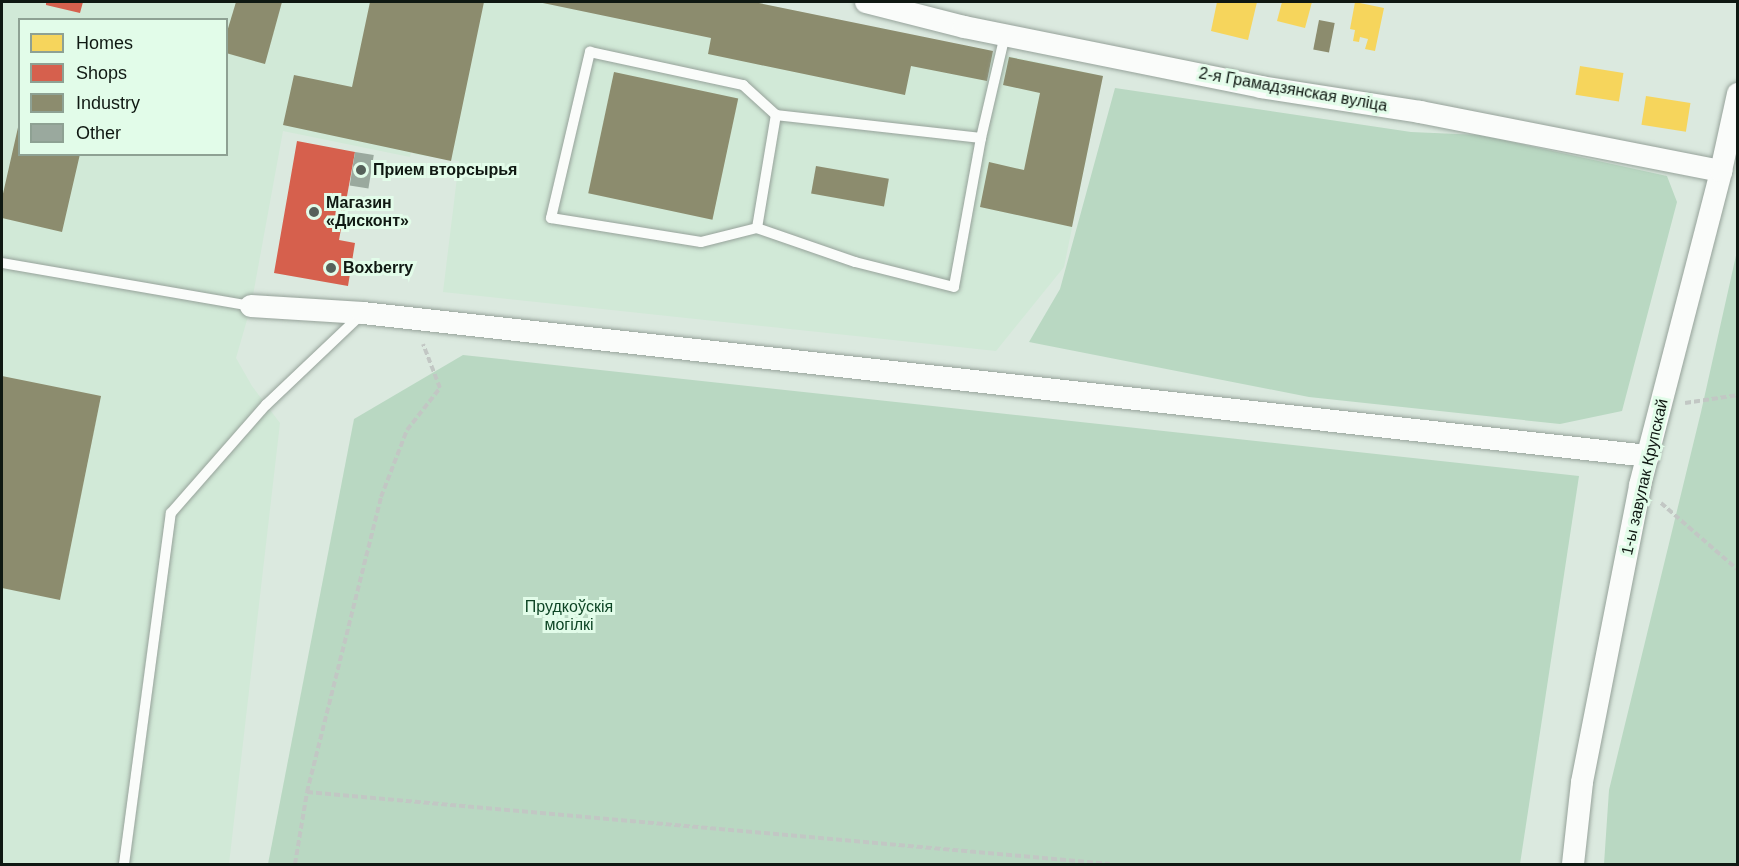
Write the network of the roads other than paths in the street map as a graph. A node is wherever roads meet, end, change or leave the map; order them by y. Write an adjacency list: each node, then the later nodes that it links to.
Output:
1 (866, 2): 2 (street, 2-я Грамадзянская вуліца)
2 (1005, 35): 5 (lane); 6 (street, 2-я Грамадзянская вуліца)
3 (1737, 93): 6 (street, 1-ы завулак Крупскай)
4 (776, 115): 5 (lane); 7 (lane); 7 (lane)
5 (981, 138): 7 (lane)
6 (1721, 171): 11 (street, 1-ы завулак Крупскай)
7 (757, 228)
8 (2, 263): 9 (lane)
9 (251, 306): 10 (street)
10 (363, 313): 11 (street); 12 (lane)
11 (1648, 456): 13 (street, 1-ы завулак Крупскай)
12 (124, 864)
13 (1573, 864)

